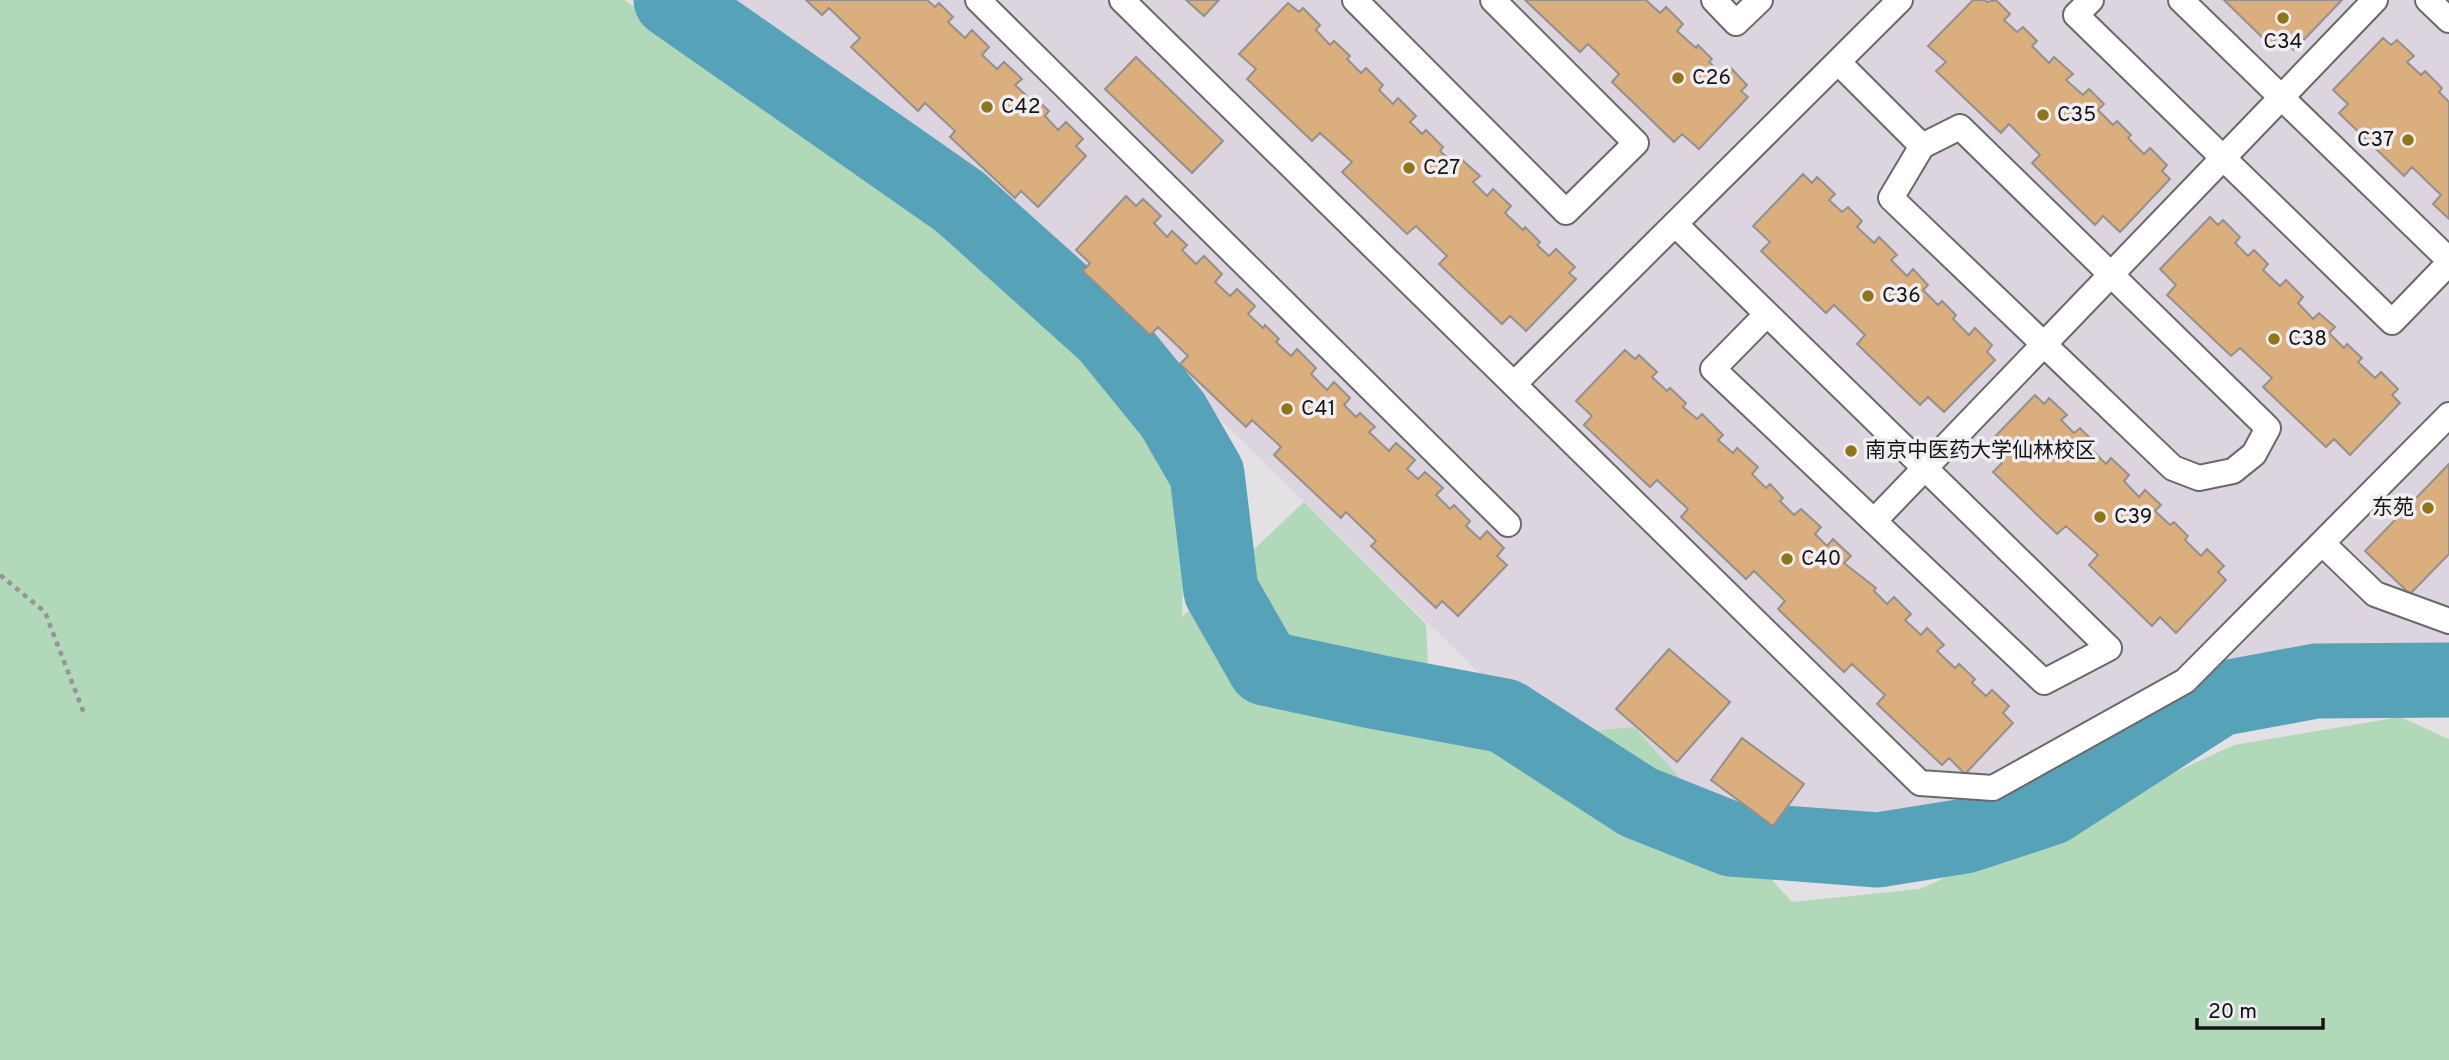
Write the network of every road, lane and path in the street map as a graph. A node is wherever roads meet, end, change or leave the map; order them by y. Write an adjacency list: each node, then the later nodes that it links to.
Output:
1 (978, 0): 26 (lane)
2 (1122, 0): 22 (lane)
3 (1355, 0): 4 (lane)
4 (1493, 0)
5 (1714, 0): 6 (lane)
6 (1760, 0)
7 (1900, 0): 13 (lane)
8 (2091, 0): 16 (lane)
9 (2181, 0): 14 (lane)
10 (2375, 0): 14 (lane)
11 (2428, 0): 12 (lane)
12 (2449, 20)
13 (1838, 62): 15 (lane); 17 (lane)
14 (2282, 97): 16 (lane); 18 (lane)
15 (1922, 146): 19 (lane); 21 (lane)
16 (2223, 158): 18 (lane); 19 (lane)
17 (1675, 223): 20 (lane); 22 (lane)
18 (2449, 262)
19 (2111, 274): 21 (lane); 21 (lane)
20 (1767, 314): 24 (lane); 25 (lane)
21 (2044, 344): 24 (lane)
22 (1514, 384): 27 (lane)
23 (2449, 415): 27 (lane)
24 (1924, 468): 25 (lane); 25 (lane)
25 (1874, 521)
26 (1508, 524)
27 (2322, 543): 29 (lane)
28 (0, 575): 30 (path)
29 (2449, 621)
30 (85, 716)

